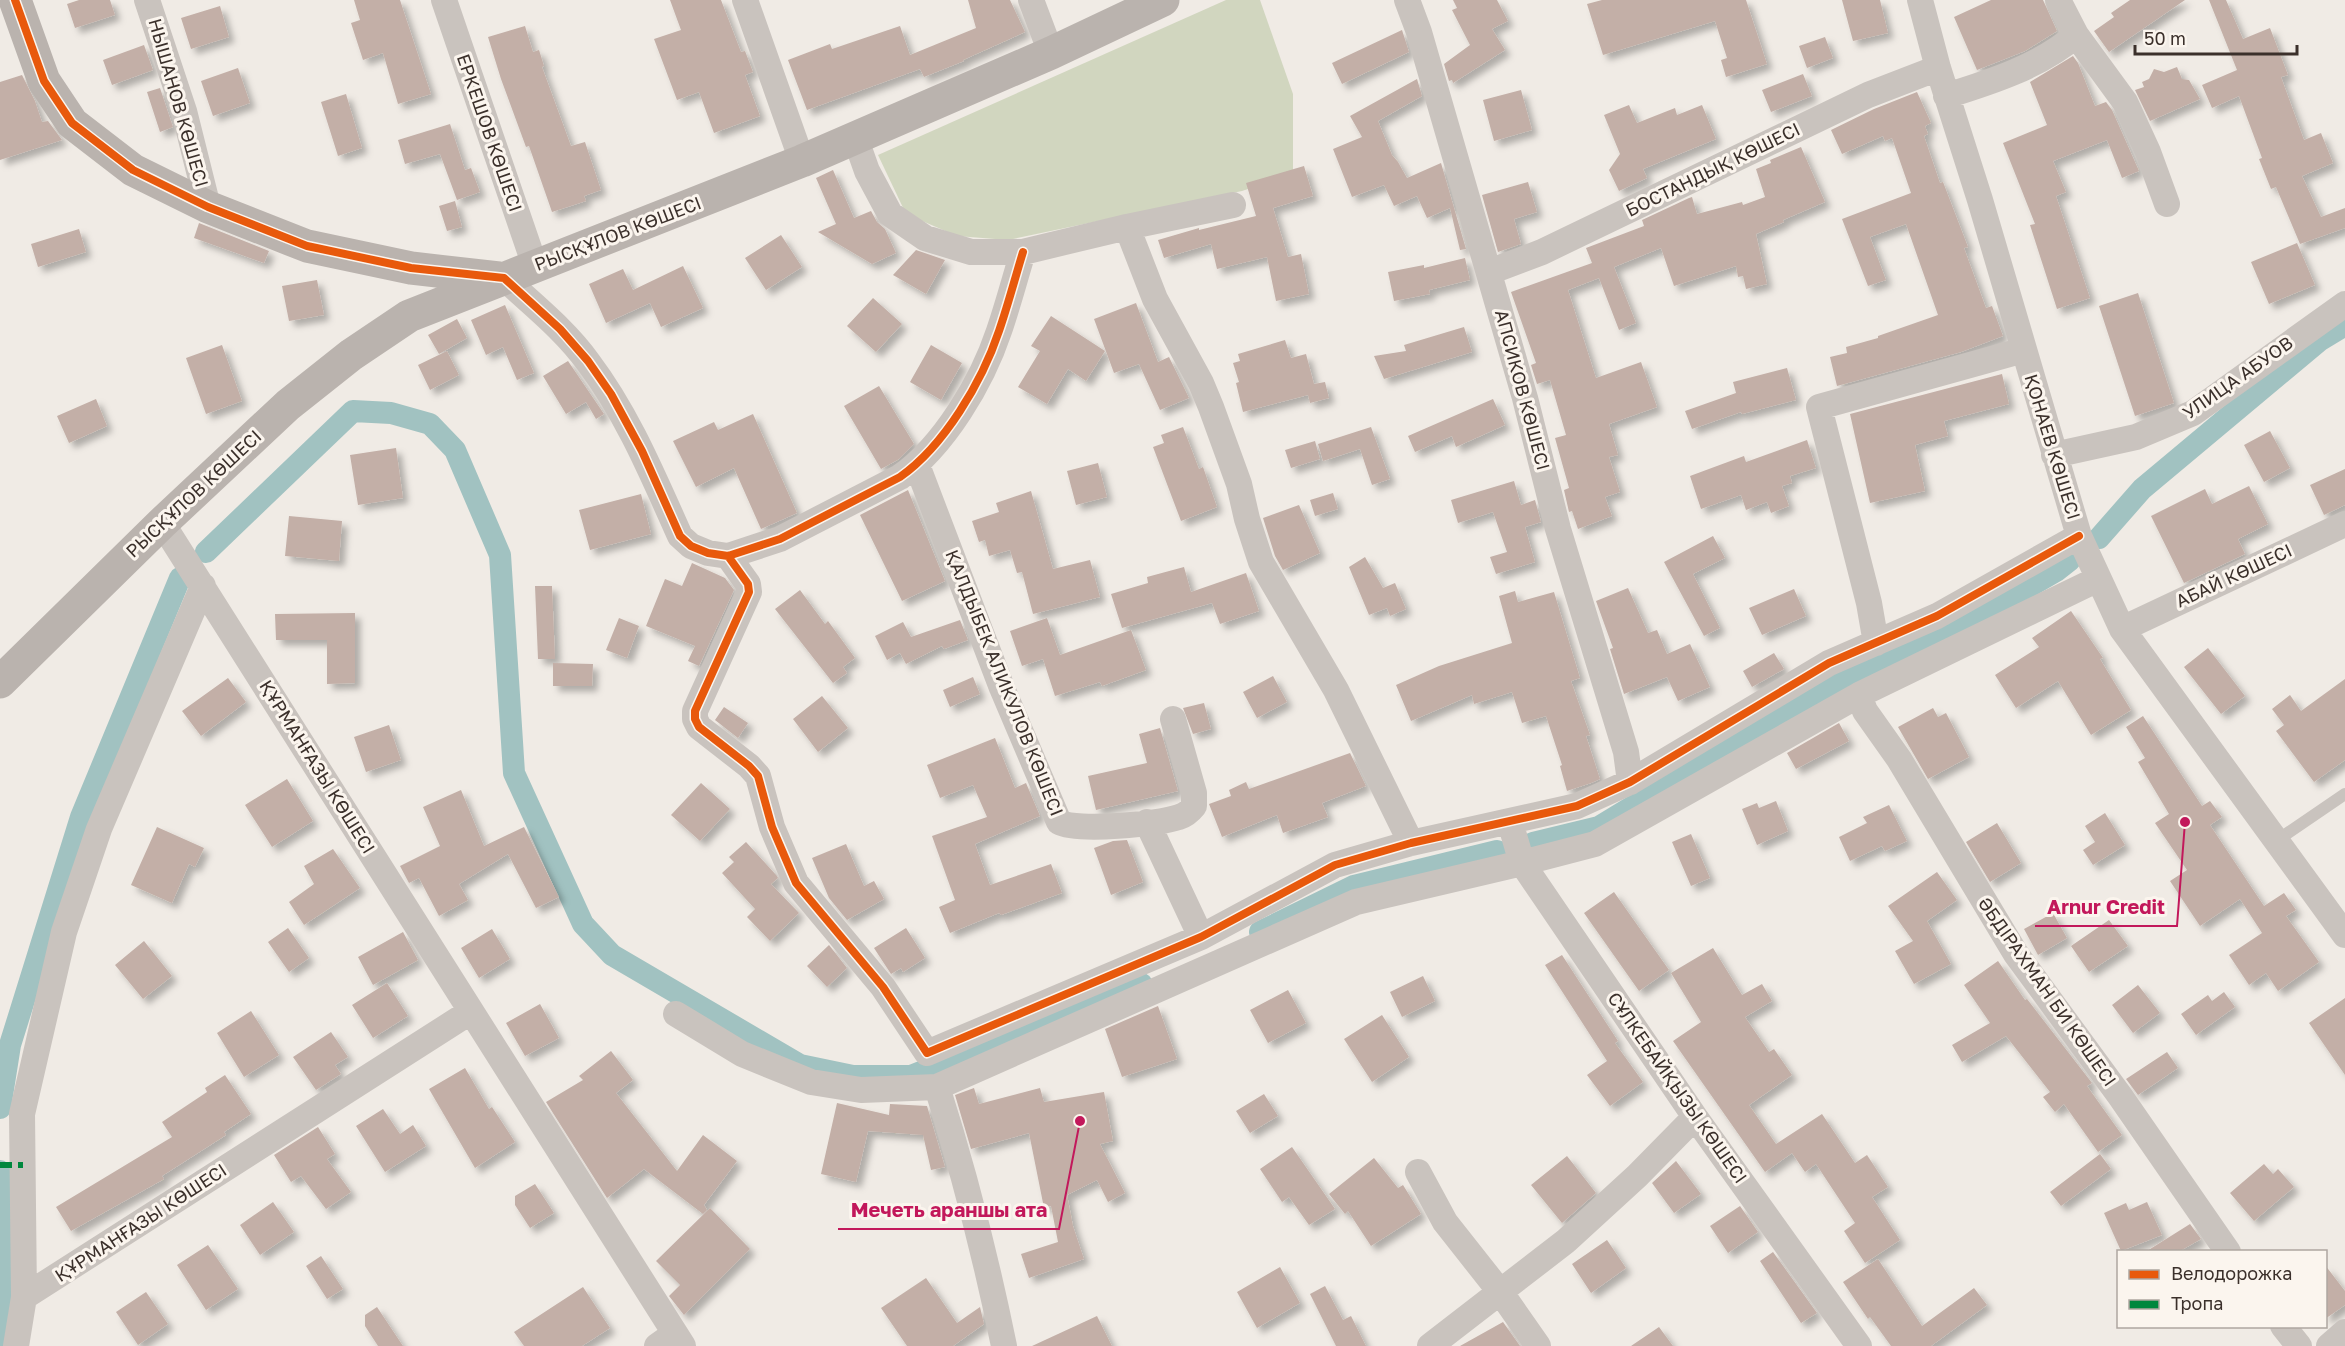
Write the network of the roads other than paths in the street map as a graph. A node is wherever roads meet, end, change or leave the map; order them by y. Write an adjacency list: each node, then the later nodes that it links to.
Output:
1 (15, 0): 18 (main road)
2 (147, 0): 18 (street, НЫШАНОВ КӨШЕСІ)
3 (444, 0): 21 (street, ЕРКЕШОВ КӨШЕСІ)
4 (745, 0): 15 (street)
5 (1031, 0): 11 (street)
6 (1163, 0): 11 (main road, РЫСҚҰЛОВ КӨШЕСІ)
7 (1407, 0): 22 (street, АПСИКОВ КӨШЕСІ)
8 (1920, 0): 12 (street, ҚОНАЕВ КӨШЕСІ)
9 (2058, 0): 10 (street)
10 (2076, 36): 13 (street); 16 (street)
11 (1051, 53): 14 (main road, РЫСҚҰЛОВ КӨШЕСІ)
12 (1938, 68): 13 (street, ҚОНАЕВ КӨШЕСІ); 22 (street, БОСТАНДЫҚ КӨШЕСІ)
13 (1946, 96): 25 (street, ҚОНАЕВ КӨШЕСІ)
14 (855, 137): 15 (main road, РЫСҚҰЛОВ КӨШЕСІ); 20 (street)
15 (802, 161): 21 (main road, РЫСҚҰЛОВ КӨШЕСІ)
16 (2167, 204)
17 (1233, 205): 19 (street)
18 (208, 207): 23 (main road)
19 (1127, 227): 20 (street); 44 (street)
20 (1023, 252): 27 (street)
21 (535, 266): 23 (main road, РЫСҚҰЛОВ КӨШЕСІ)
22 (1490, 272): 39 (street, АПСИКОВ КӨШЕСІ)
23 (504, 278): 28 (main road, РЫСҚҰЛОВ КӨШЕСІ); 31 (street)
24 (2345, 304): 26 (street, УЛИЦА АБУОВ)
25 (2024, 350): 26 (street, ҚОНАЕВ КӨШЕСІ); 35 (street)
26 (2054, 455): 30 (street, ҚОНАЕВ КӨШЕСІ)
27 (917, 465): 31 (street); 41 (street, ҚАЛДЫБЕК АЛИКУЛОВ КӨШЕСІ)
28 (162, 523): 33 (street, ҚҰРМАНҒАЗЫ КӨШЕСІ); 36 (main road, РЫСҚҰЛОВ КӨШЕСІ)
29 (2345, 524): 34 (street, АБАЙ КӨШЕСІ)
30 (2079, 536): 32 (street, ҚОНАЕВ КӨШЕСІ); 35 (street)
31 (728, 556): 47 (street)
32 (2098, 579): 34 (street, ҚОНАЕВ КӨШЕСІ); 37 (street)
33 (203, 586): 48 (street, ҚҰРМАНҒАЗЫ КӨШЕСІ); 55 (street)
34 (2122, 629): 43 (street, ҚОНАЕВ КӨШЕСІ)
35 (1876, 643): 39 (street)
36 (0, 682)
37 (1859, 695): 45 (street); 53 (street, ӘБДІРАХМАН БИ КӨШЕСІ)
38 (1173, 718): 41 (street, ҚАЛДЫБЕК АЛИКУЛОВ КӨШЕСІ)
39 (1630, 782): 42 (street)
40 (2345, 794): 43 (lane)
41 (1147, 822): 47 (street)
42 (1510, 822): 44 (street); 45 (street, СҰЛКЕБАЙҚЫЗЫ КӨШЕСІ)
43 (2276, 841): 46 (street, ҚОНАЕВ КӨШЕСІ)
44 (1411, 843): 47 (street)
45 (1522, 863): 50 (street); 51 (street, СҰЛКЕБАЙҚЫЗЫ КӨШЕСІ)
46 (2345, 935)
47 (1201, 937)
48 (470, 1012): 55 (street, ҚҰРМАНҒАЗЫ КӨШЕСІ); 58 (street, ҚҰРМАНҒАЗЫ КӨШЕСІ)
49 (676, 1014): 50 (street)
50 (937, 1087): 60 (street)
51 (1695, 1117): 54 (street); 63 (street, СҰЛКЕБАЙҚЫЗЫ КӨШЕСІ)
52 (1418, 1172): 54 (street)
53 (2227, 1250)
54 (1501, 1293): 61 (street); 62 (street)
55 (24, 1298): 59 (street)
56 (2285, 1328): 64 (street)
57 (2345, 1332): 65 (street)
58 (671, 1342)
59 (16, 1346)
60 (1004, 1346)
61 (1430, 1346)
62 (1538, 1346)
63 (1859, 1346)
64 (2299, 1346)
65 (2329, 1346)

